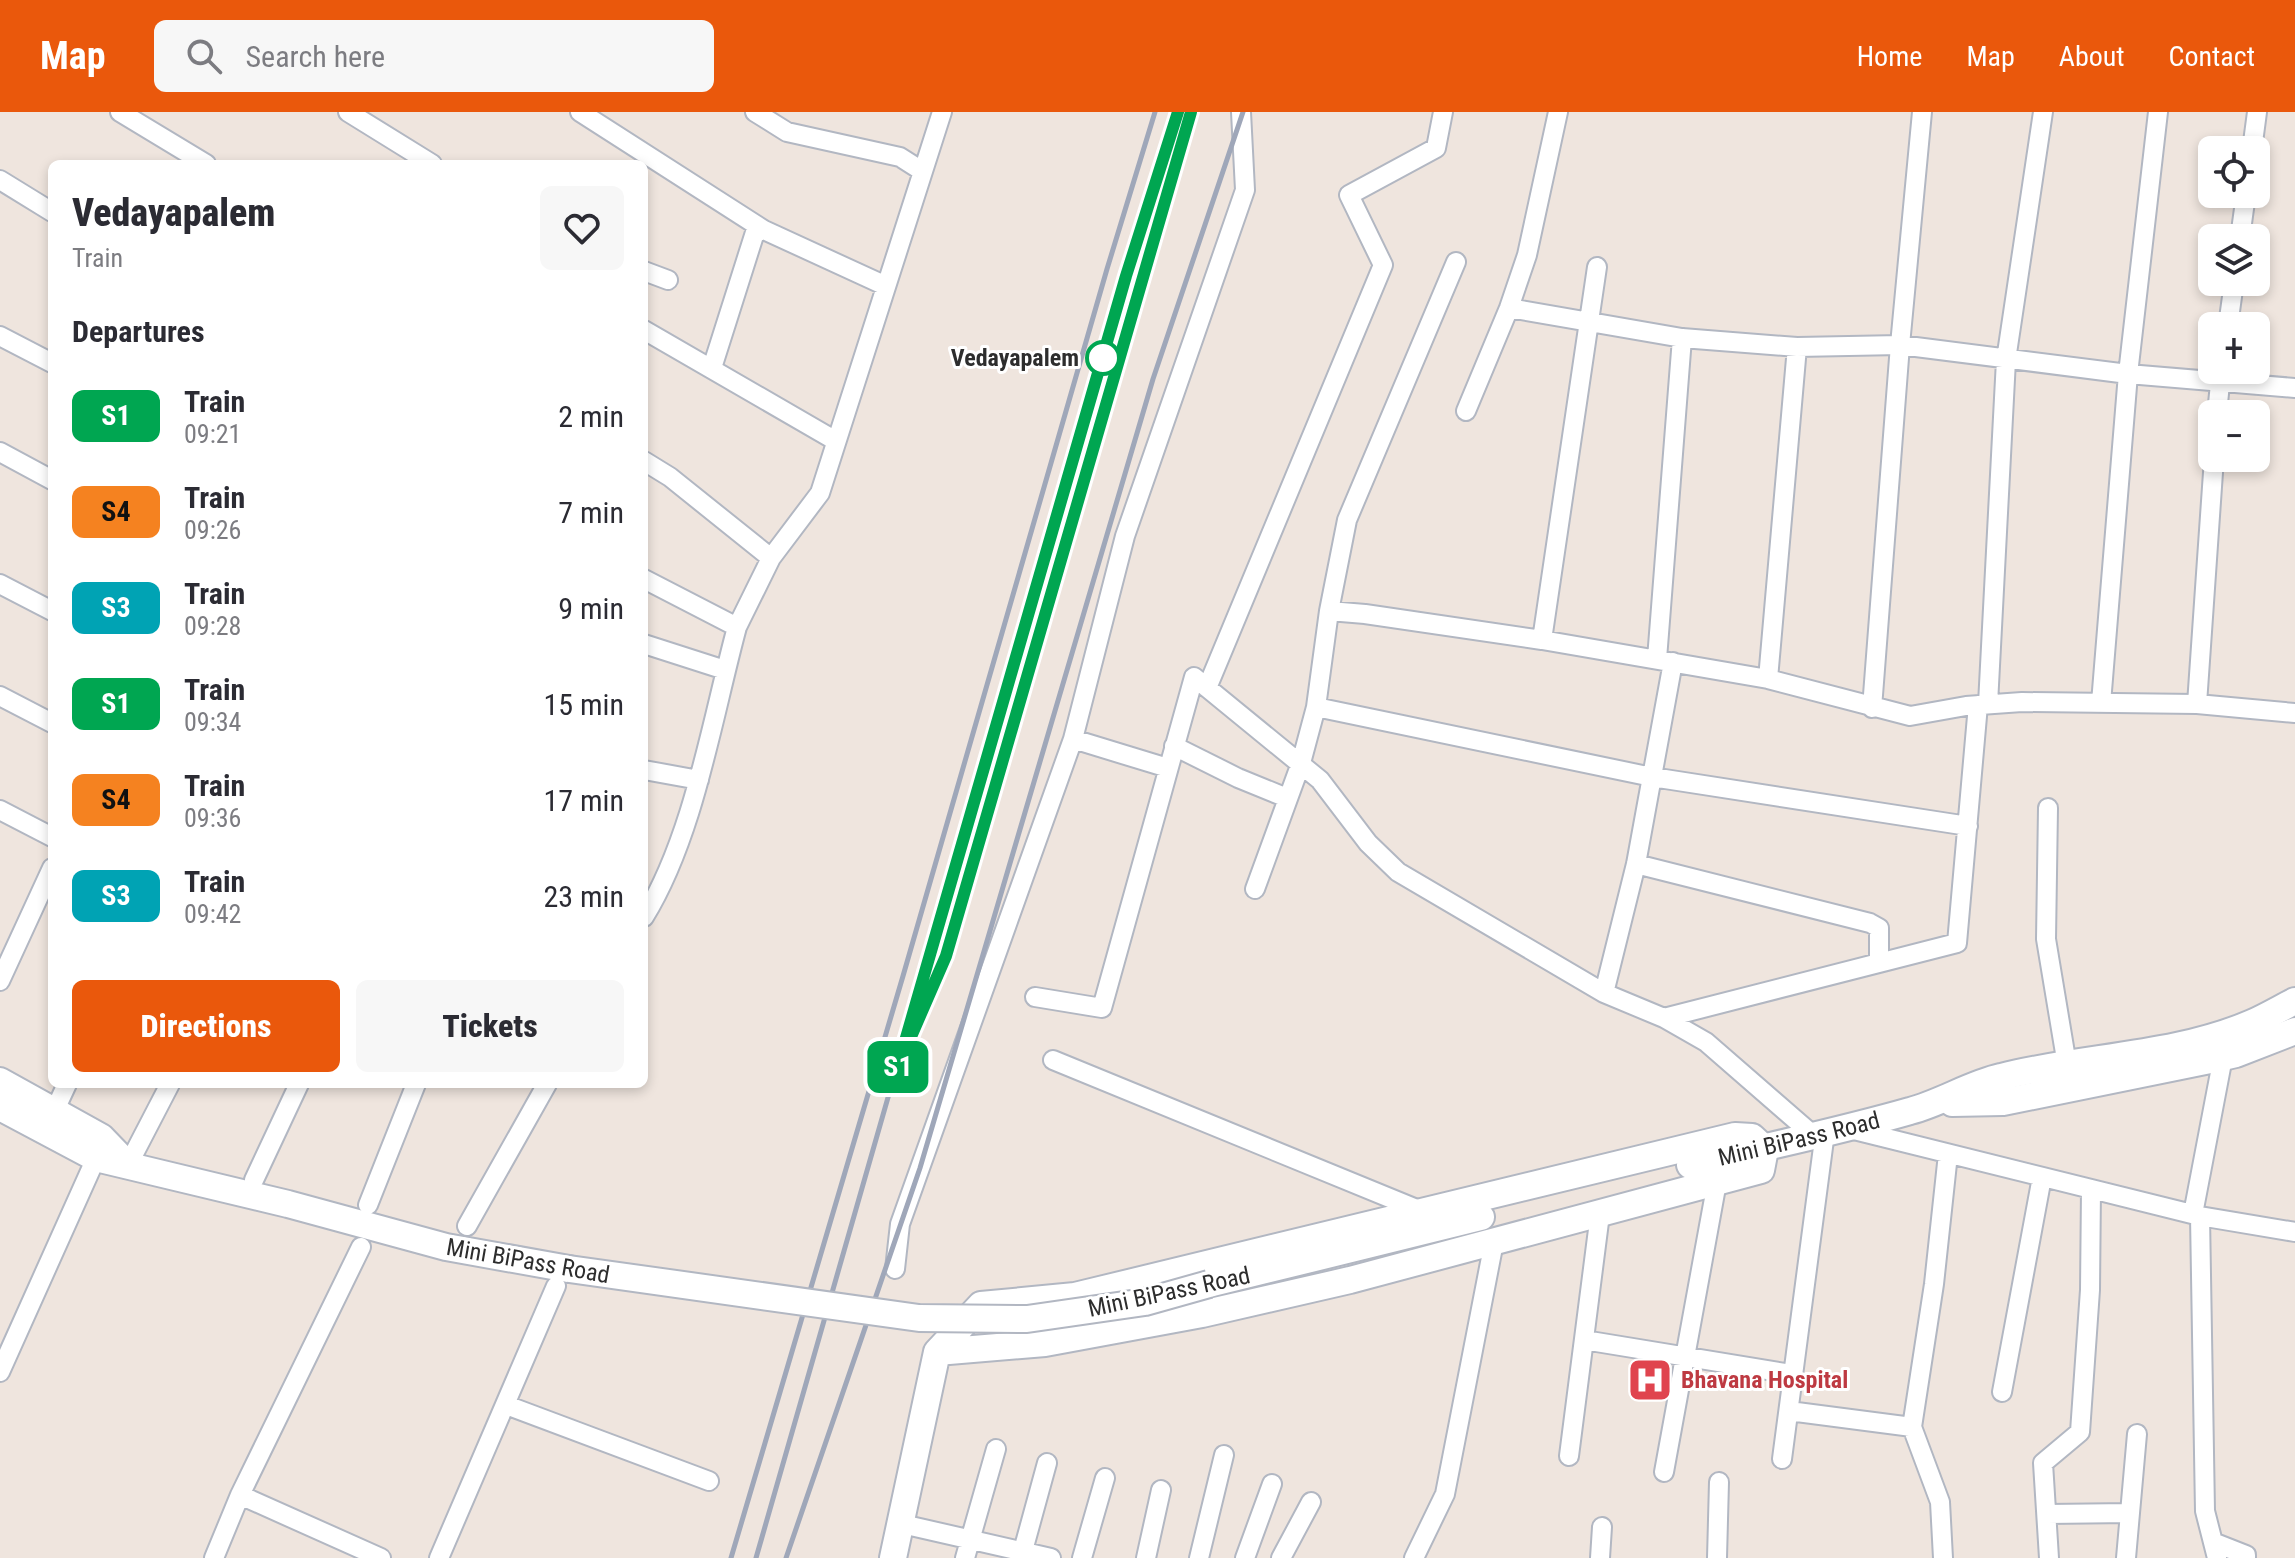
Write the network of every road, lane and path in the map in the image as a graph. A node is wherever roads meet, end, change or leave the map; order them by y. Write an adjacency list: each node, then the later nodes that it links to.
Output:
1 (120, 112): 14 (street)
2 (348, 112): 15 (street)
3 (580, 112): 19 (street)
4 (755, 112): 16 (street)
5 (942, 112): 16 (street)
6 (1241, 112): 65 (street)
7 (1443, 112): 56 (street)
8 (1558, 112): 25 (street)
9 (1922, 112): 30 (street)
10 (2043, 112): 32 (street)
11 (2158, 112): 35 (street)
12 (2257, 112): 13 (street)
13 (2254, 136)
14 (199, 160)
15 (426, 160)
16 (922, 171): 24 (street)
17 (0, 180): 18 (street)
18 (48, 210)
19 (757, 226): 24 (street); 34 (street)
20 (1456, 262): 49 (street)
21 (1597, 267): 26 (street)
22 (648, 272): 23 (street)
23 (668, 280)
24 (886, 286): 40 (street)
25 (1509, 308): 26 (street); 39 (street)
26 (1588, 322): 29 (street); 51 (street)
27 (648, 332): 34 (street)
28 (0, 336): 33 (street)
29 (1682, 338): 31 (street); 53 (street)
30 (1900, 345): 31 (street); 32 (street); 62 (street)
31 (1797, 347): 55 (street)
32 (2006, 360): 35 (street); 59 (street)
33 (48, 361)
34 (712, 368): 40 (street)
35 (2128, 374): 36 (street); 58 (street)
36 (2198, 376)
37 (2270, 384): 38 (street)
38 (2295, 388)
39 (1466, 411)
40 (836, 441): 45 (street)
41 (0, 452): 43 (street)
42 (648, 463): 45 (street)
43 (48, 472)
44 (2213, 472): 60 (street)
45 (771, 558): 50 (street)
46 (648, 581): 50 (street)
47 (0, 584): 48 (street)
48 (48, 609)
49 (1329, 611): 51 (street); 61 (street)
50 (737, 627): 54 (street)
51 (1542, 640): 53 (street)
52 (648, 645): 54 (street)
53 (1665, 661): 55 (street); 70 (street)
54 (725, 670): 71 (street)
55 (1768, 679): 62 (street)
56 (1207, 688): 66 (street); 67 (street)
57 (0, 696): 64 (street)
58 (2101, 703): 59 (street); 60 (street)
59 (1983, 704): 62 (street); 75 (street)
60 (2197, 704): 63 (street)
61 (1316, 707): 67 (street); 70 (street)
62 (1872, 708)
63 (2295, 713)
64 (48, 721)
65 (1073, 739): 68 (street); 120 (street)
66 (1174, 746): 68 (street); 72 (street)
67 (1301, 763): 72 (street); 86 (street)
68 (1168, 768): 87 (street)
69 (648, 771): 71 (street)
70 (1652, 777): 75 (street); 77 (street)
71 (699, 780): 80 (street)
72 (1287, 798): 81 (street)
73 (2048, 808): 93 (street)
74 (0, 810): 76 (street)
75 (1968, 826): 84 (street)
76 (48, 835)
77 (1636, 864): 84 (street); 86 (street)
78 (48, 875): 83 (street)
79 (648, 883): 80 (street)
80 (662, 889): 82 (street)
81 (1255, 889)
82 (648, 911)
83 (6, 953): 85 (street)
84 (1879, 963): 89 (street)
85 (0, 981)
86 (1604, 993): 89 (street)
87 (1035, 997)
88 (2295, 1001): 93 (street, Mini BiPass Road)
89 (1664, 1018): 103 (street)
90 (2295, 1031): 91 (street)
91 (2223, 1057): 100 (street); 115 (street)
92 (1053, 1060): 113 (street)
93 (2067, 1065): 100 (street, Mini BiPass Road)
94 (0, 1081): 102 (street)
95 (65, 1088): 102 (street)
96 (168, 1088): 107 (street)
97 (297, 1088): 109 (street)
98 (414, 1088): 112 (street)
99 (545, 1088): 116 (street)
100 (1937, 1103): 103 (street, Mini BiPass Road)
101 (0, 1107): 106 (street, Mini BiPass Road)
102 (54, 1112): 107 (street)
103 (1827, 1132): 104 (street, Mini BiPass Road); 105 (street); 126 (street)
104 (1765, 1149): 107 (street, Mini BiPass Road, bridge); 110 (street); 113 (street)
105 (1948, 1154): 108 (street); 130 (street)
106 (96, 1158): 107 (street, Mini BiPass Road); 125 (street)
107 (128, 1165)
108 (2042, 1177): 111 (street); 127 (street)
109 (254, 1180)
110 (1717, 1182): 114 (street); 124 (street)
111 (2091, 1189): 115 (street); 146 (street)
112 (368, 1205)
113 (1424, 1212): 123 (street)
114 (1600, 1214): 118 (street); 122 (street)
115 (2197, 1215): 117 (street); 150 (street)
116 (467, 1226)
117 (2295, 1232)
118 (1494, 1242): 123 (street); 162 (street)
119 (361, 1247): 143 (street)
120 (895, 1269)
121 (556, 1286): 128 (street)
122 (1584, 1340): 124 (street); 134 (street)
123 (937, 1352): 147 (street)
124 (1686, 1357): 126 (street); 137 (street)
125 (0, 1372)
126 (1791, 1374): 129 (street)
127 (2002, 1392)
128 (506, 1405): 139 (street); 154 (street)
129 (1789, 1411): 130 (street); 135 (street)
130 (1912, 1427): 165 (street)
131 (2137, 1434): 145 (street)
132 (996, 1449): 149 (street)
133 (1224, 1455): 159 (street)
134 (1569, 1456)
135 (1782, 1459)
136 (1047, 1463): 151 (street)
137 (1664, 1472)
138 (1105, 1478): 157 (street)
139 (709, 1481)
140 (1719, 1482): 164 (street)
141 (1272, 1484): 160 (street)
142 (1161, 1490): 158 (street)
143 (240, 1495): 152 (street); 153 (street)
144 (1311, 1502): 161 (street)
145 (2130, 1513): 146 (street); 167 (street)
146 (2047, 1514): 166 (street)
147 (902, 1524): 149 (street); 155 (street)
148 (1602, 1527): 163 (street)
149 (968, 1549): 151 (street)
150 (2215, 1550): 168 (street)
151 (1022, 1555): 156 (street)
152 (374, 1557)
153 (214, 1558)
154 (439, 1558)
155 (893, 1558)
156 (1051, 1558)
157 (1082, 1558)
158 (1146, 1558)
159 (1199, 1558)
160 (1245, 1558)
161 (1281, 1558)
162 (1414, 1558)
163 (1600, 1558)
164 (1717, 1558)
165 (1943, 1558)
166 (2049, 1558)
167 (2126, 1558)
168 (2246, 1558)

